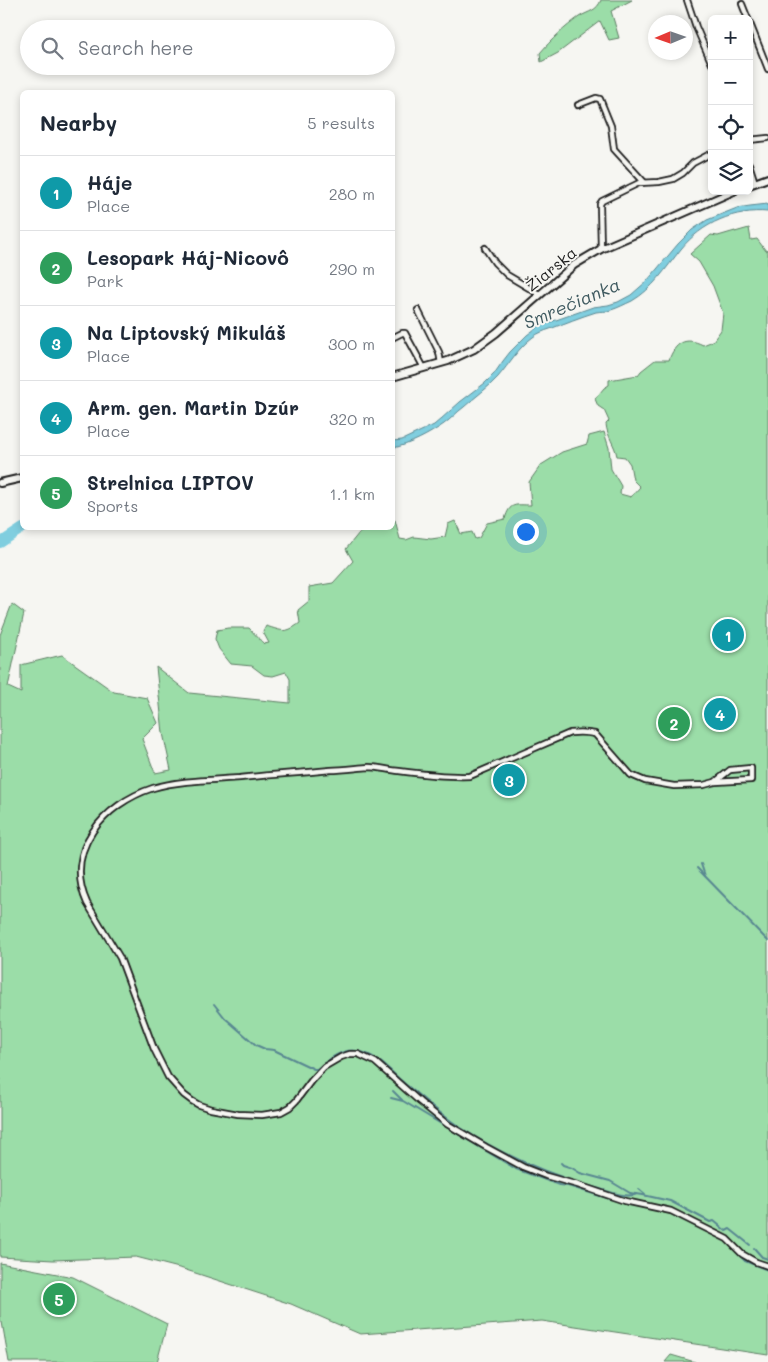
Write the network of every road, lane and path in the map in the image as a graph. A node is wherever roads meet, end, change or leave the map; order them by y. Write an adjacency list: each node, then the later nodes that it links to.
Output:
1 (687, 0): 5 (street)
2 (742, 4): 3 (street)
3 (747, 15)
4 (753, 30): 6 (street)
5 (710, 60)
6 (768, 68)
7 (578, 105): 12 (street)
8 (768, 138): 9 (street)
9 (753, 140)
10 (708, 155): 12 (street)
11 (768, 178): 13 (street)
12 (644, 182): 16 (street)
13 (753, 184)
14 (725, 195): 16 (street, Žiarska)
15 (485, 248): 17 (street)
16 (601, 250): 17 (street, Žiarska)
17 (539, 294): 20 (street, Žiarska)
18 (418, 310): 20 (street)
19 (395, 336): 21 (street)
20 (441, 363): 21 (street, Žiarska)
21 (424, 368): 22 (street, Žiarska)
22 (395, 376)
23 (20, 478): 24 (street)
24 (0, 483)
25 (715, 782): 25 (street); 26 (street)
26 (768, 1266)

